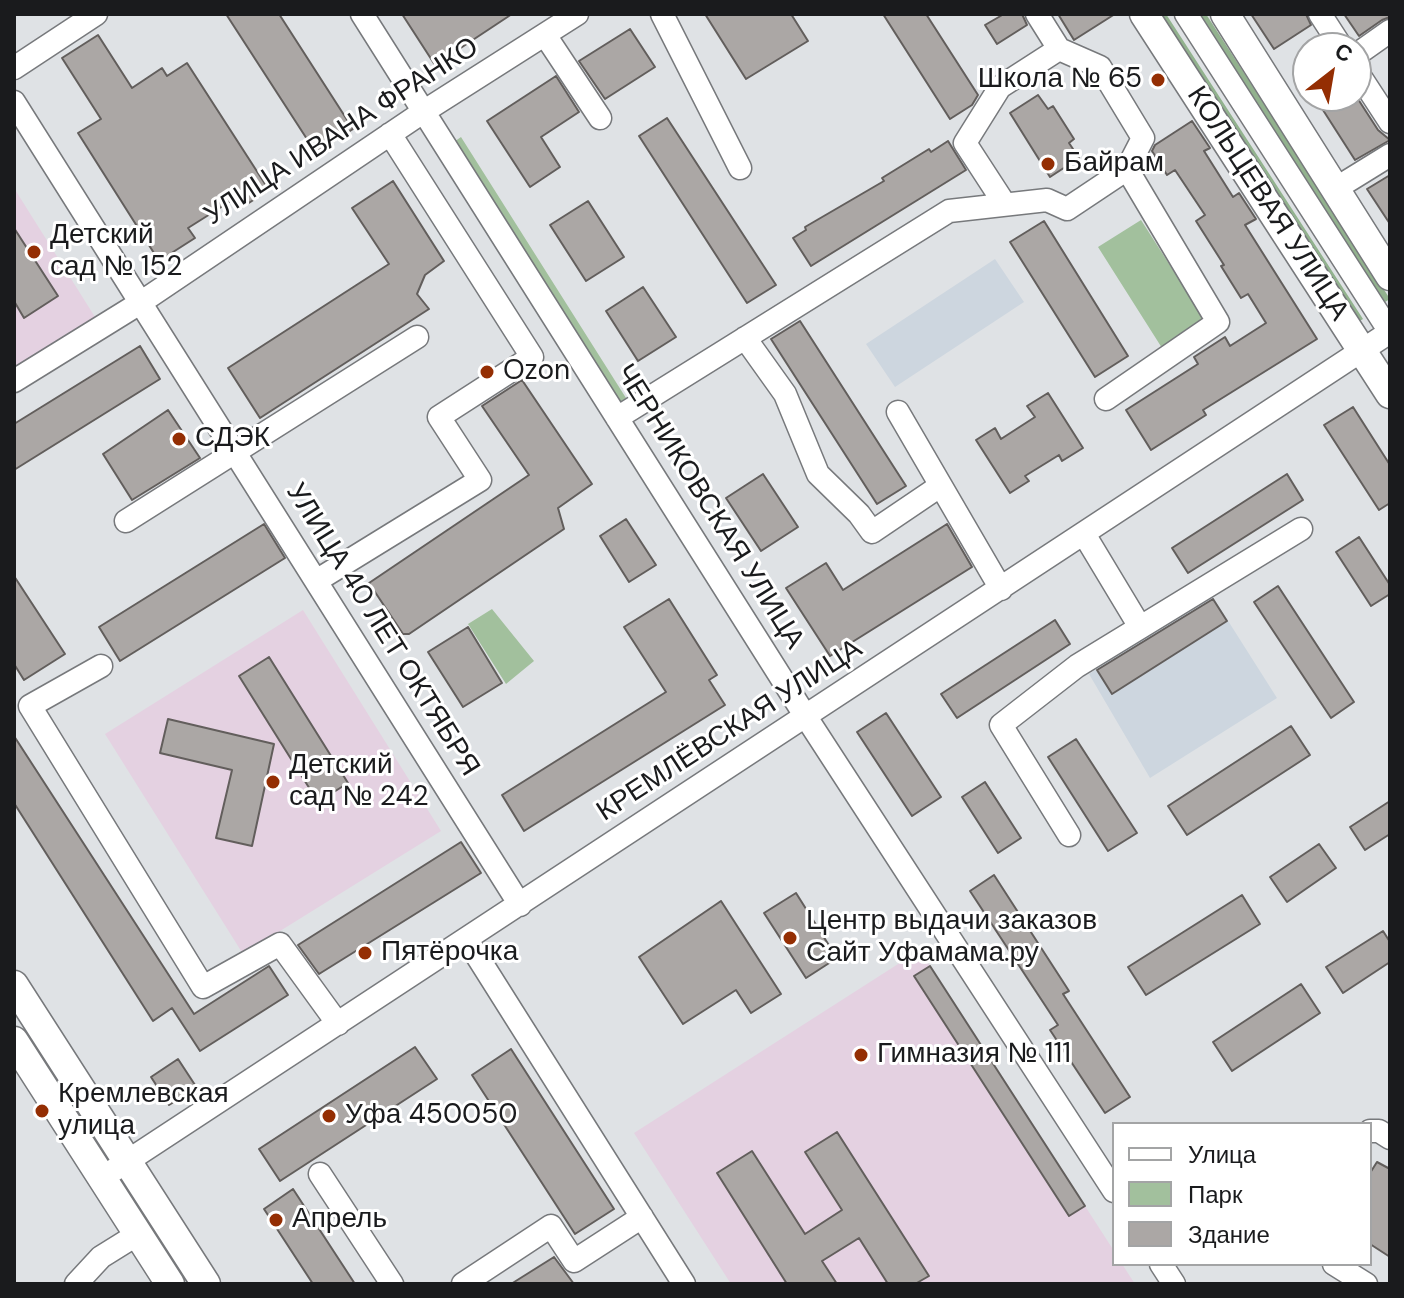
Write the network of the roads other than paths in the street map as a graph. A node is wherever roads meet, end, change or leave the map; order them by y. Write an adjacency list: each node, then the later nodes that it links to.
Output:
1 (96, 14): 15 (street)
2 (362, 14): 18 (street, ЧЕРНИКОВСКАЯ УЛИЦА)
3 (577, 14): 12 (street, УЛИЦА ИВАНА ФРАНКО)
4 (662, 14): 23 (street)
5 (1037, 14): 14 (street)
6 (1144, 14): 32 (main road, КОЛЬЦЕВАЯ УЛИЦА)
7 (1186, 14): 29 (street)
8 (1225, 14): 25 (main road)
9 (1320, 14): 11 (street)
10 (1390, 31): 13 (street)
11 (1332, 32)
12 (545, 35): 18 (street, УЛИЦА ИВАНА ФРАНКО); 19 (street)
13 (1372, 44)
14 (1059, 49): 24 (street); 26 (street)
15 (14, 68)
16 (1372, 94): 20 (street)
17 (14, 102): 28 (street, УЛИЦА 40 ЛЕТ ОКТЯБРЯ)
18 (423, 112): 21 (street, УЛИЦА ИВАНА ФРАНКО); 37 (street, ЧЕРНИКОВСКАЯ УЛИЦА)
19 (600, 118)
20 (1390, 122)
21 (390, 134): 28 (street, УЛИЦА ИВАНА ФРАНКО); 43 (street)
22 (1390, 155): 25 (street)
23 (740, 168)
24 (1127, 169): 26 (street); 35 (street)
25 (1335, 189): 27 (main road)
26 (1004, 203): 31 (street)
27 (1390, 276)
28 (140, 303): 33 (street, УЛИЦА ИВАНА ФРАНКО); 38 (street, УЛИЦА 40 ЛЕТ ОКТЯБРЯ)
29 (1390, 332): 32 (street, КРЕМЛЁВСКАЯ УЛИЦА)
30 (417, 337): 38 (street)
31 (745, 338): 37 (street); 39 (street)
32 (1362, 351): 34 (main road, КОЛЬЦЕВАЯ УЛИЦА); 42 (street, КРЕМЛЁВСКАЯ УЛИЦА)
33 (14, 381)
34 (1390, 394)
35 (1106, 399)
36 (898, 412): 39 (street)
37 (617, 418): 47 (street, ЧЕРНИКОВСКАЯ УЛИЦА)
38 (235, 452): 40 (street); 43 (street, УЛИЦА 40 ЛЕТ ОКТЯБРЯ)
39 (940, 486): 44 (street)
40 (126, 521)
41 (1301, 529): 45 (street)
42 (1084, 534): 44 (street, КРЕМЛЁВСКАЯ УЛИЦА); 45 (street)
43 (316, 581): 49 (street, УЛИЦА 40 ЛЕТ ОКТЯБРЯ)
44 (1001, 589): 47 (street, КРЕМЛЁВСКАЯ УЛИЦА)
45 (1140, 627): 48 (street)
46 (101, 666): 52 (street)
47 (806, 717): 49 (street, КРЕМЛЁВСКАЯ УЛИЦА); 59 (street, ЧЕРНИКОВСКАЯ УЛИЦА)
48 (1069, 835)
49 (520, 905): 50 (street, КРЕМЛЁВСКАЯ УЛИЦА)
50 (467, 940): 52 (street, КРЕМЛЁВСКАЯ УЛИЦА); 60 (street)
51 (14, 985): 56 (main road)
52 (338, 1024): 56 (street, КРЕМЛЁВСКАЯ УЛИЦА)
53 (14, 1041): 58 (main road)
54 (1372, 1131): 55 (street)
55 (1390, 1138)
56 (127, 1161): 58 (street, КРЕМЛЁВСКАЯ УЛИЦА); 66 (main road)
57 (320, 1174): 67 (street)
58 (102, 1178): 61 (main road)
59 (1112, 1188)
60 (642, 1217): 68 (street); 69 (street)
61 (138, 1234): 64 (street); 65 (main road)
62 (1162, 1266): 70 (street)
63 (1337, 1266): 71 (street)
64 (76, 1284)
65 (170, 1284)
66 (206, 1284)
67 (392, 1284)
68 (463, 1284)
69 (684, 1284)
70 (1174, 1284)
71 (1366, 1284)

